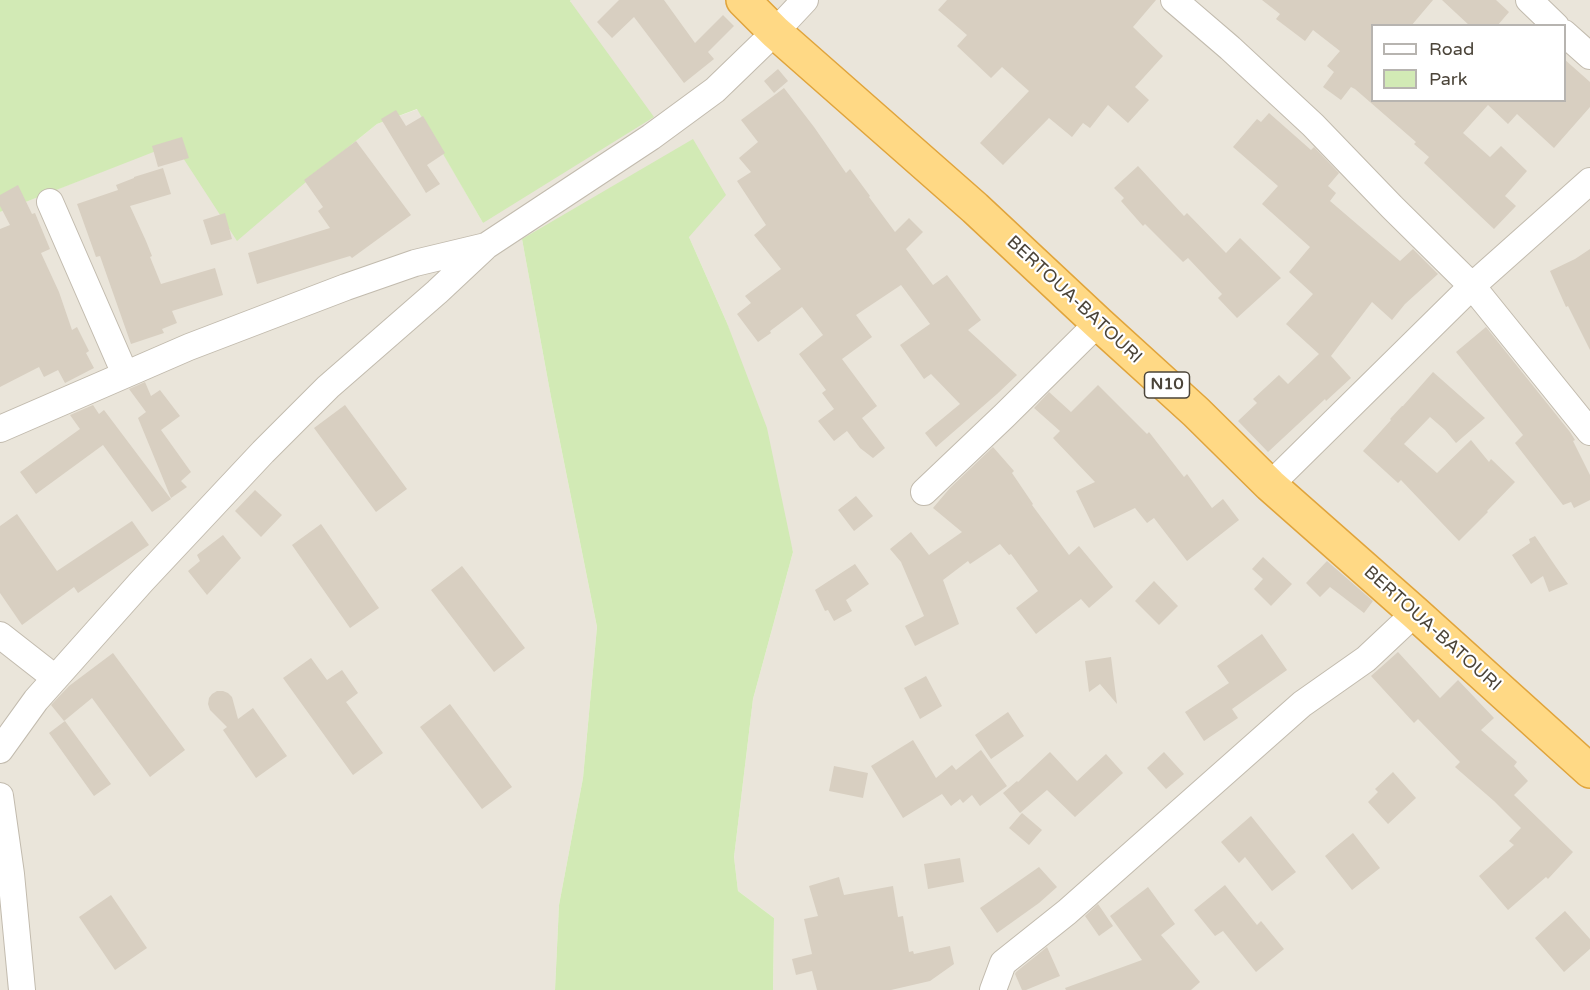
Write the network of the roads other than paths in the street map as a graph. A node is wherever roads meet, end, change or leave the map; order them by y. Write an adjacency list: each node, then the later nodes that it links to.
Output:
1 (743, 0): 6 (highway, BERTOUA-BATOURI / N10)
2 (805, 0): 6 (street)
3 (1174, 0): 12 (street)
4 (1529, 0): 5 (street)
5 (1554, 24)
6 (775, 32): 11 (street); 13 (highway, BERTOUA-BATOURI / N10)
7 (1566, 35): 8 (street)
8 (1590, 56)
9 (1590, 181): 12 (street)
10 (50, 202): 14 (street)
11 (486, 246): 14 (street); 21 (street)
12 (1472, 286): 16 (street); 17 (street)
13 (1098, 323): 17 (highway, BERTOUA-BATOURI / N10); 18 (street)
14 (125, 374): 15 (street)
15 (0, 429)
16 (1590, 432)
17 (1270, 485): 19 (highway, BERTOUA-BATOURI / N10)
18 (924, 492)
19 (1415, 612): 23 (highway, BERTOUA-BATOURI / N10); 26 (street)
20 (0, 635): 21 (street)
21 (55, 678): 22 (street)
22 (0, 750)
23 (1590, 771)
24 (0, 796): 25 (street)
25 (22, 990)
26 (993, 990)

